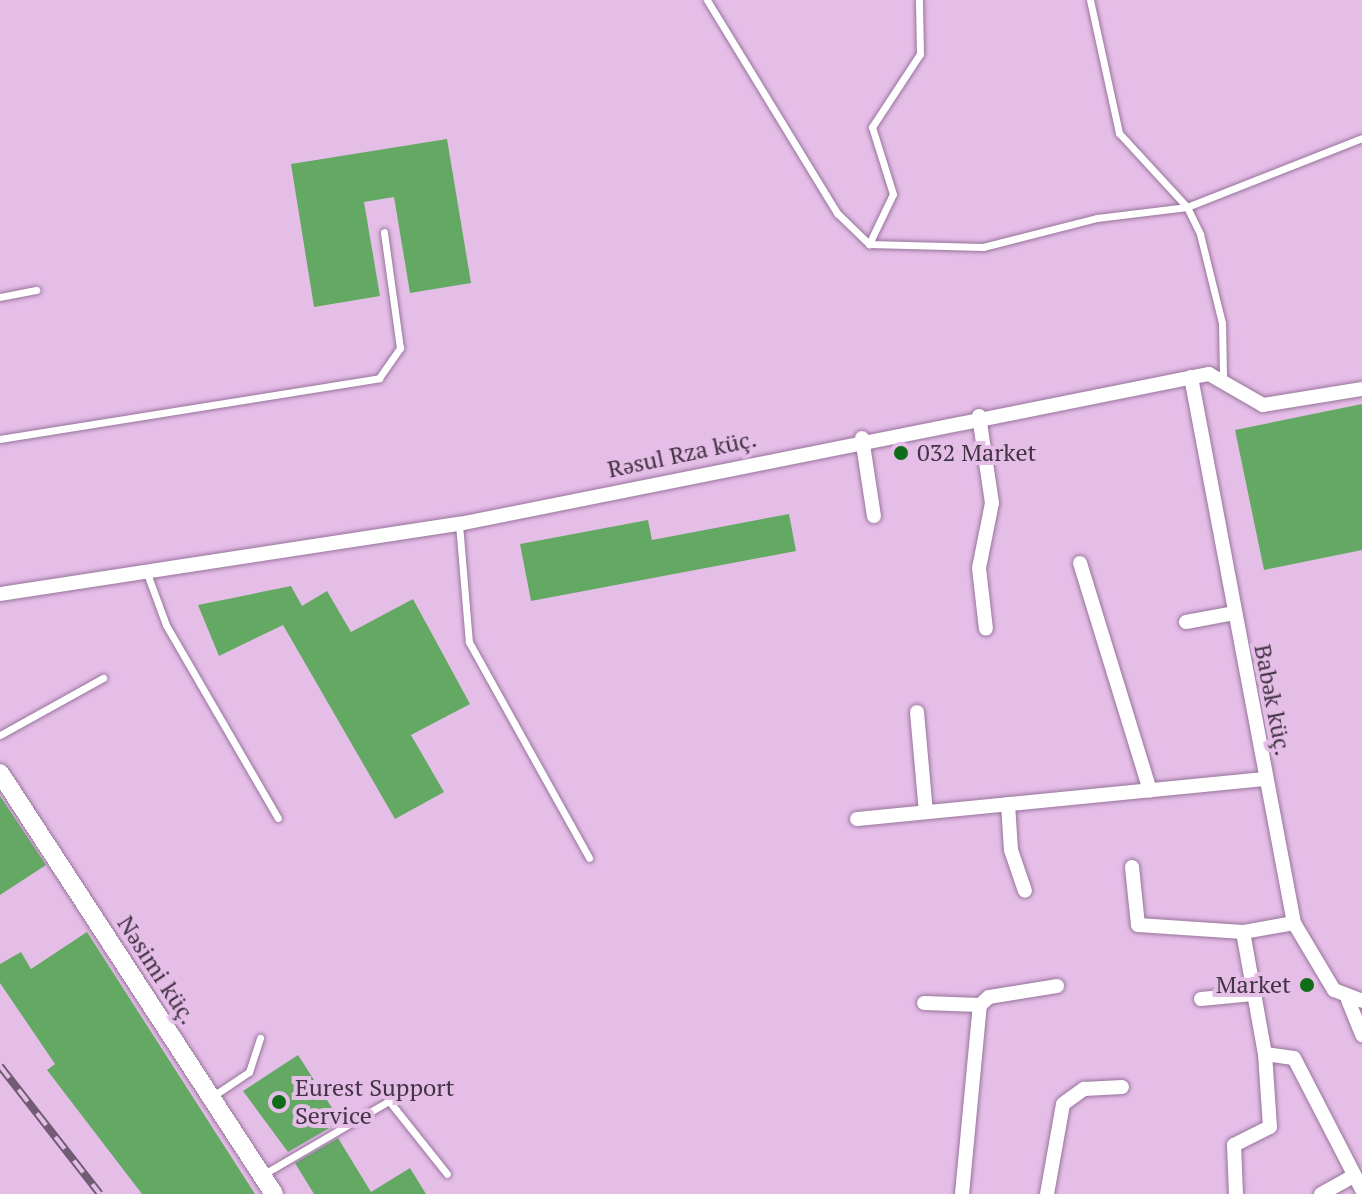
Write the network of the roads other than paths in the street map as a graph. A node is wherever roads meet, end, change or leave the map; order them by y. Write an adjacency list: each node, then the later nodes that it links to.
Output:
1 (707, 0): 7 (lane)
2 (919, 0): 7 (lane)
3 (1090, 0): 5 (lane)
4 (1362, 138): 5 (lane)
5 (1187, 207): 7 (lane); 10 (lane)
6 (384, 232): 15 (lane)
7 (869, 244)
8 (36, 290): 9 (lane)
9 (0, 297)
10 (1223, 376): 11 (street, Rəsul Rza küç.); 12 (street)
11 (1191, 377): 13 (street, Rəsul Rza küç.); 21 (street, Babək küç.)
12 (1362, 389)
13 (979, 416): 14 (street, Rəsul Rza küç.); 23 (street)
14 (862, 438): 16 (street); 17 (street, Rəsul Rza küç.)
15 (0, 439)
16 (874, 516)
17 (459, 524): 19 (street, Rəsul Rza küç.); 34 (lane)
18 (1080, 563): 29 (street)
19 (148, 576): 20 (street, Rəsul Rza küç.); 32 (lane)
20 (0, 594)
21 (1235, 613): 22 (street); 28 (street, Babək küç.)
22 (1186, 622)
23 (986, 629)
24 (103, 678): 26 (lane)
25 (917, 712): 31 (street)
26 (0, 735)
27 (0, 773): 49 (street, Nəsimi küç.)
28 (1265, 779): 29 (street); 37 (street, Babək küç.)
29 (1150, 790): 30 (street)
30 (1008, 804): 31 (street); 36 (street)
31 (926, 812): 33 (street)
32 (278, 818)
33 (857, 819)
34 (589, 858)
35 (1132, 867): 38 (street)
36 (1025, 891)
37 (1294, 923): 38 (street); 42 (street, Babək küç.)
38 (1243, 932): 40 (street)
39 (1057, 986): 44 (street)
40 (1253, 994): 41 (street); 47 (street)
41 (1201, 999)
42 (1355, 1000): 45 (street, Babək küç.)
43 (924, 1003): 44 (street)
44 (980, 1005): 55 (street)
45 (1362, 1035)
46 (260, 1038): 49 (lane)
47 (1265, 1054): 52 (street); 57 (street)
48 (1122, 1087): 56 (street)
49 (212, 1098): 51 (street, Nəsimi küç.)
50 (447, 1174): 51 (lane)
51 (262, 1176): 54 (street, Nəsimi küç.)
52 (1353, 1176): 53 (street); 58 (street)
53 (1362, 1190)
54 (274, 1194)
55 (962, 1194)
56 (1047, 1194)
57 (1236, 1194)
58 (1321, 1194)

